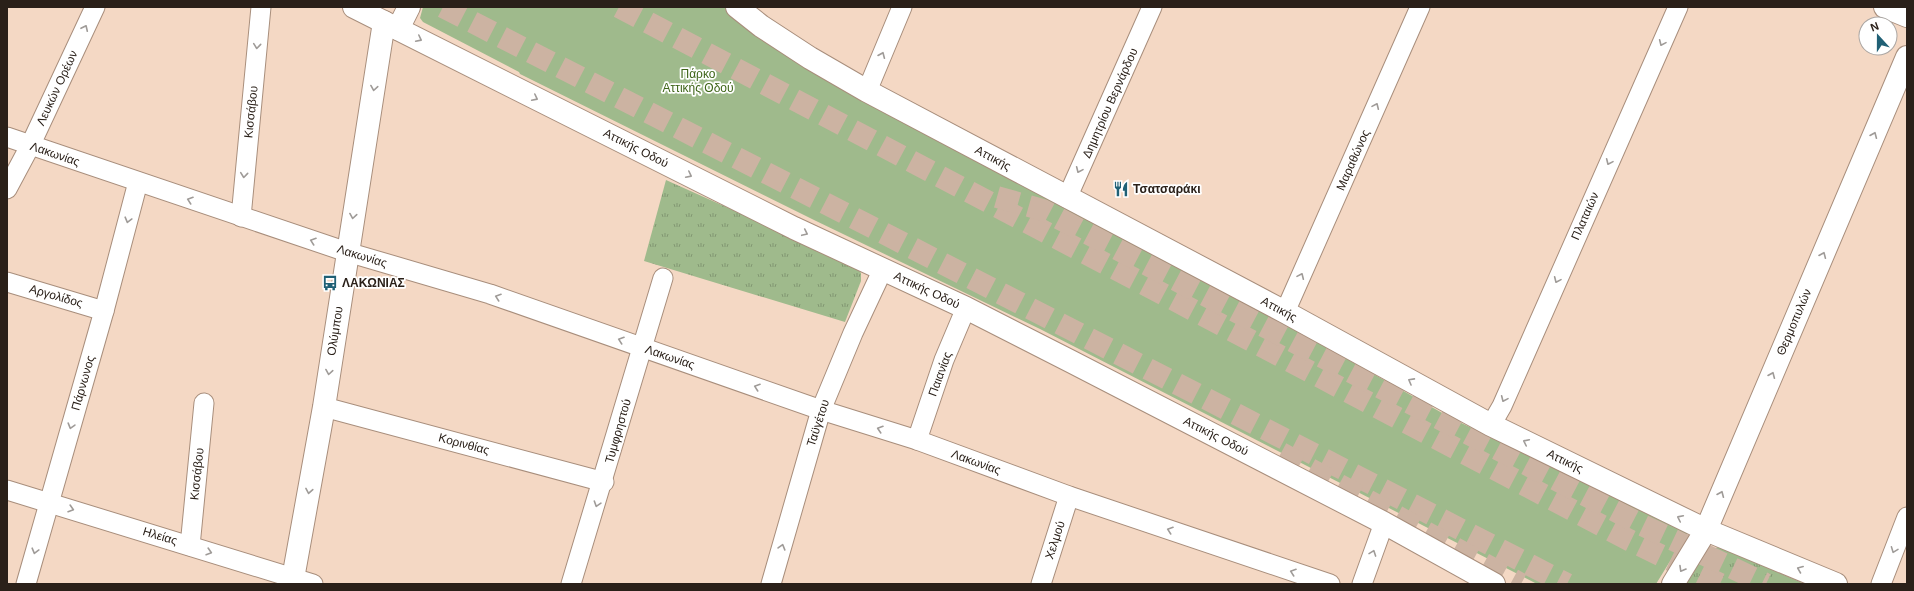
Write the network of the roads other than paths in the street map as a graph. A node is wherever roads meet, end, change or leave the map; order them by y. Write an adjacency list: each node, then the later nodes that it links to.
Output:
1 (95, 7): 16 (street, Λευκών Ορέων, one-way to 1)
2 (261, 7): 20 (street, Κισσάβου, one-way to 20)
3 (354, 7): 12 (main road, Αττικής Οδού)
4 (409, 7): 12 (main road, Ολύμπου)
5 (737, 7): 14 (main road, Αττικής)
6 (902, 7): 14 (street, one-way to 6)
7 (1152, 7): 19 (street, Δημητρίου Βερνάρδου, one-way to 19)
8 (1420, 7): 27 (street, Μαραθώνος, one-way to 8)
9 (1678, 7): 32 (street, Πλαταιών, one-way to 32)
10 (1885, 7): 11 (main road)
11 (1907, 16)
12 (390, 20): 21 (main road, Ολύμπου, one-way to 21); 22 (main road, Αττικής Οδού, one-way to 22)
13 (1907, 56): 40 (main road, Θερμοπυλών, one-way to 13)
14 (867, 92): 19 (main road, Αττικής)
15 (7, 137): 16 (street, Λακωνίας)
16 (30, 146): 17 (street, Λακωνίας); 18 (street, Λευκών Ορέων)
17 (138, 182): 20 (street, Λακωνίας, one-way to 17); 26 (street, Πάρνωνος, one-way to 26)
18 (7, 189)
19 (1067, 198): 27 (main road, Αττικής)
20 (241, 216): 21 (street, Λακωνίας, one-way to 20)
21 (347, 252): 28 (street, Λακωνίας, one-way to 21); 30 (main road, Ολύμπου, one-way to 30)
22 (884, 269): 25 (main road, Αττικής Οδού); 31 (street, Ταϋγέτου)
23 (663, 278): 28 (street, Τυμφρηστού)
24 (7, 282): 26 (street, Αργολίδος)
25 (966, 308): 33 (street, Παιανίας); 39 (main road, Αττικής Οδού)
26 (104, 311): 37 (street, Πάρνωνος, one-way to 37)
27 (1285, 312): 32 (main road, Αττικής, one-way to 27)
28 (643, 348): 31 (street, Λακωνίας, one-way to 28); 34 (street, Τυμφρηστού)
29 (204, 403): 41 (street, Κισσάβου)
30 (324, 406): 34 (street, Κορινθίας); 42 (main road, Ολύμπου, one-way to 42)
31 (821, 410): 33 (street, Λακωνίας, one-way to 31); 45 (street, Ταϋγέτου, one-way to 31)
32 (1491, 425): 40 (main road, Αττικής, one-way to 32)
33 (917, 440): 36 (street, Λακωνίας)
34 (604, 482): 44 (street, Τυμφρηστού, one-way to 44)
35 (7, 490): 37 (street, Ηλείας)
36 (1069, 496): 46 (street, Χελμού); 47 (street, Λακωνίας, one-way to 36)
37 (49, 502): 41 (street, Ηλείας, one-way to 41); 43 (street, Πάρνωνος, one-way to 43)
38 (1907, 517): 52 (street, one-way to 52)
39 (1384, 523): 48 (street, one-way to 39); 49 (main road, Αττικής Οδού)
40 (1706, 530): 50 (main road, Θερμοπυλών, one-way to 50); 51 (main road, Αττικής, one-way to 40)
41 (190, 546): 42 (street, Ηλείας, one-way to 42)
42 (300, 582)
43 (26, 584)
44 (571, 584)
45 (771, 584)
46 (1041, 584)
47 (1330, 584)
48 (1362, 584)
49 (1494, 584)
50 (1673, 584)
51 (1836, 584)
52 (1881, 584)

